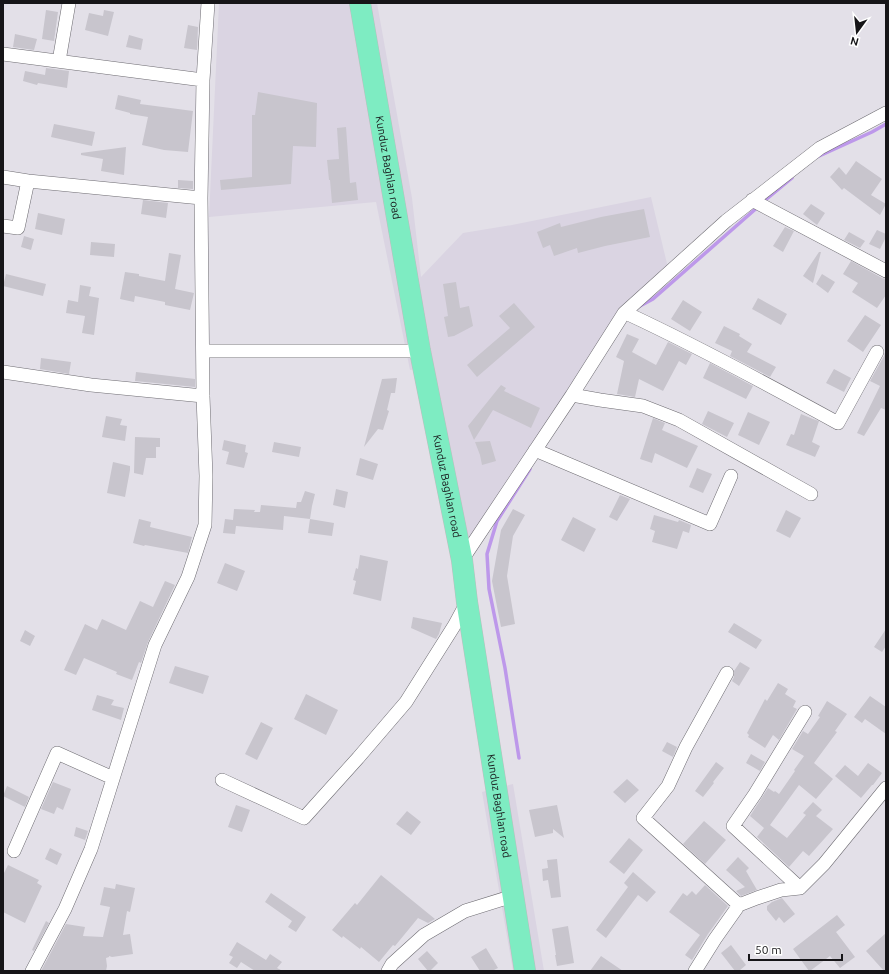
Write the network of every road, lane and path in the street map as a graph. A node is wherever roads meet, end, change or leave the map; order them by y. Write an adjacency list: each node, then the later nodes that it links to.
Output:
1 (69, 3): 5 (street)
2 (208, 3): 6 (street)
3 (360, 3): 16 (highway, Kunduz Baghlan road)
4 (3, 54): 5 (street)
5 (59, 61): 6 (street)
6 (203, 80): 10 (street)
7 (886, 113): 11 (street)
8 (3, 177): 9 (street)
9 (28, 181): 10 (street); 12 (street)
10 (200, 198): 15 (street)
11 (752, 200): 13 (street); 14 (street)
12 (3, 226)
13 (886, 271)
14 (624, 313): 17 (street); 19 (street)
15 (203, 351): 16 (street); 20 (street)
16 (420, 351): 24 (highway, Kunduz Baghlan road)
17 (876, 352)
18 (3, 372): 20 (street)
19 (572, 395): 21 (street); 23 (street)
20 (203, 396): 28 (street)
21 (535, 450): 22 (street); 24 (street)
22 (730, 476)
23 (811, 494)
24 (462, 560): 25 (highway, Kunduz Baghlan road)
25 (467, 602): 29 (street); 33 (highway, Kunduz Baghlan road)
26 (727, 673): 34 (street)
27 (805, 712): 32 (street)
28 (113, 778): 31 (street); 35 (street)
29 (222, 780)
30 (886, 788): 32 (street)
31 (14, 851)
32 (800, 888): 34 (street)
33 (513, 896): 36 (street); 37 (highway, Kunduz Baghlan road)
34 (739, 905): 38 (street)
35 (32, 971)
36 (388, 971)
37 (526, 971)
38 (695, 971)

